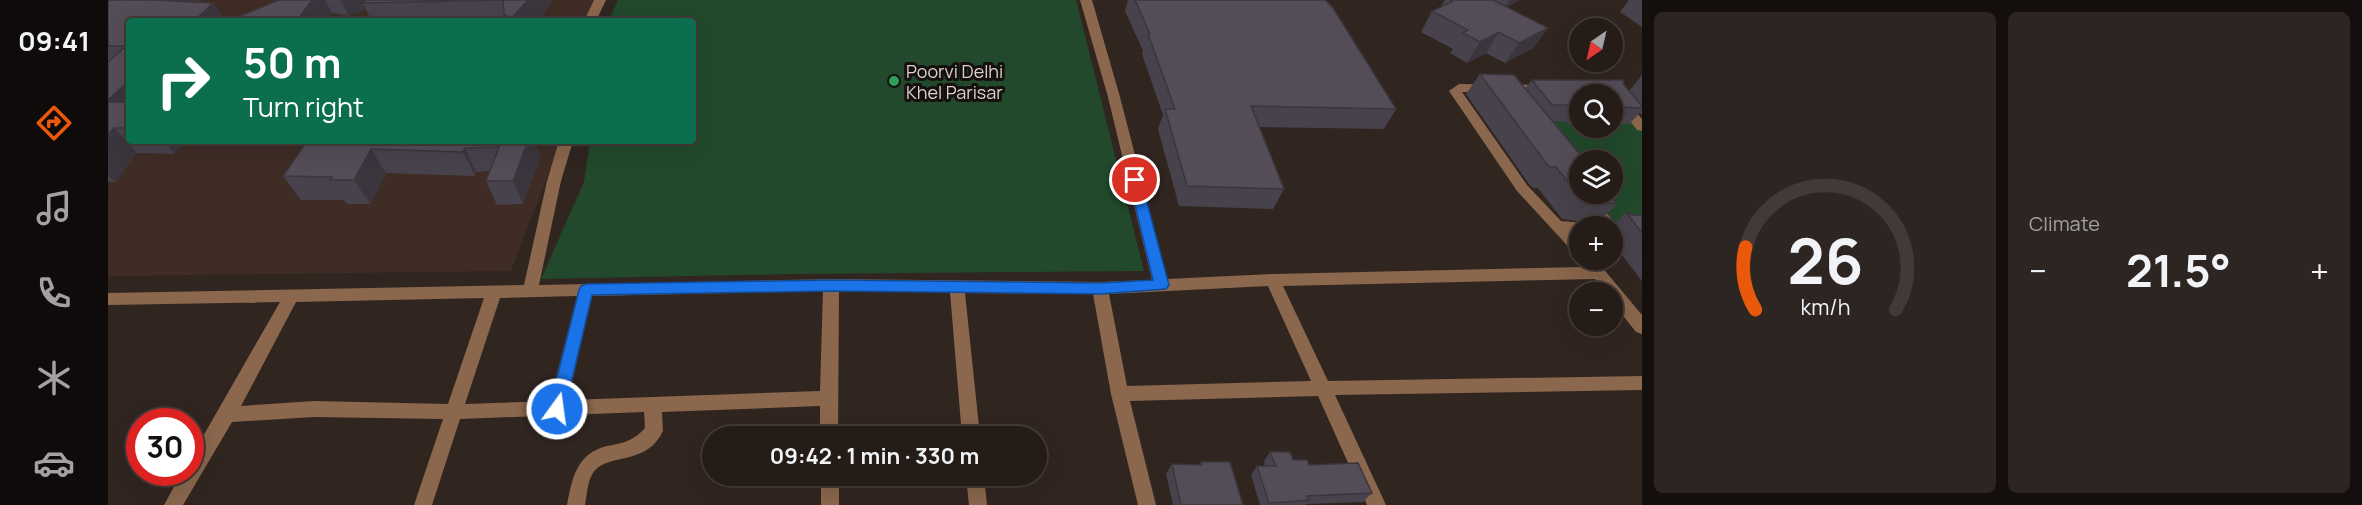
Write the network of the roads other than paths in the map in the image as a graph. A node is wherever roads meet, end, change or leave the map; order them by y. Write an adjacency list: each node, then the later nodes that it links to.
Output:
1 (600, 0): 3 (street)
2 (1086, 0): 19 (street)
3 (591, 18)
4 (1503, 87): 5 (street); 7 (street); 12 (street)
5 (1562, 88)
6 (1623, 104): 8 (street)
7 (1518, 106)
8 (1642, 127)
9 (565, 144): 23 (street)
10 (1593, 204): 11 (street)
11 (1605, 216)
12 (1558, 226): 13 (street); 14 (street)
13 (1569, 226)
14 (1569, 238)
15 (1597, 270): 16 (street)
16 (1600, 273): 17 (street); 27 (street)
17 (1273, 280): 19 (street); 29 (street)
18 (831, 285): 20 (street); 22 (street); 31 (street)
19 (1161, 285): 21 (street)
20 (957, 287): 21 (street); 37 (street)
21 (1100, 288): 30 (street)
22 (586, 290): 23 (street); 33 (street)
23 (530, 291): 24 (street)
24 (494, 292): 25 (street); 34 (street)
25 (291, 297): 26 (street); 35 (street)
26 (108, 299)
27 (1642, 327)
28 (1642, 383): 29 (street)
29 (1324, 387): 30 (street); 46 (street)
30 (1120, 394): 45 (street)
31 (828, 399): 32 (street); 36 (street)
32 (653, 407): 33 (street); 42 (street)
33 (557, 409): 34 (street)
34 (453, 412): 35 (street); 41 (street)
35 (227, 415): 40 (street)
36 (829, 426)
37 (970, 426)
38 (830, 486): 43 (street)
39 (976, 486): 44 (street)
40 (173, 505)
41 (423, 505)
42 (576, 505)
43 (830, 505)
44 (978, 505)
45 (1147, 505)
46 (1377, 505)

